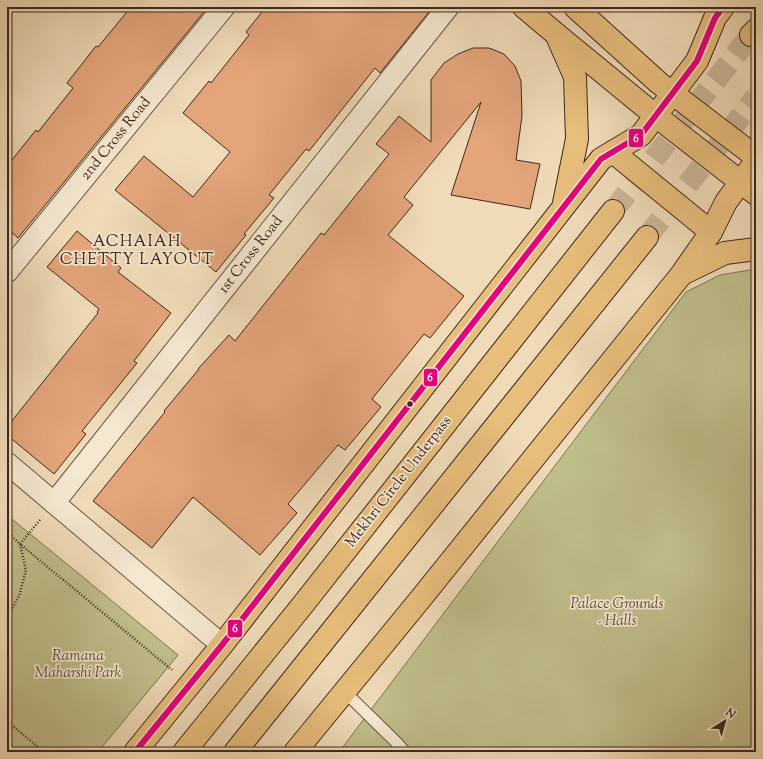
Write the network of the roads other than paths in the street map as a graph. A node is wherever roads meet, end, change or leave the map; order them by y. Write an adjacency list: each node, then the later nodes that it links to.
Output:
1 (224, 7): 18 (street, 2nd Cross Road)
2 (448, 7): 21 (street, 1st Cross Road)
3 (524, 7): 6 (main road)
4 (575, 7): 7 (main road)
5 (723, 7): 7 (main road)
6 (556, 34): 8 (main road); 13 (main road)
7 (673, 93): 8 (main road); 10 (main road)
8 (649, 111): 9 (main road); 12 (main road)
9 (613, 152): 13 (main road); 15 (main road)
10 (756, 157)
11 (756, 161): 12 (main road)
12 (748, 188): 15 (main road)
13 (563, 209): 22 (main road)
14 (613, 211): 25 (main road, Mekhri Circle Underpass)
15 (711, 232): 19 (main road)
16 (647, 237): 26 (main road)
17 (756, 249): 19 (main road)
18 (7, 272)
19 (681, 275): 23 (main road)
20 (7, 463): 21 (street)
21 (54, 503): 22 (street)
22 (222, 645): 24 (main road)
23 (345, 692): 27 (main road); 28 (lane)
24 (135, 752)
25 (184, 752)
26 (235, 752)
27 (295, 752)
28 (405, 752)

